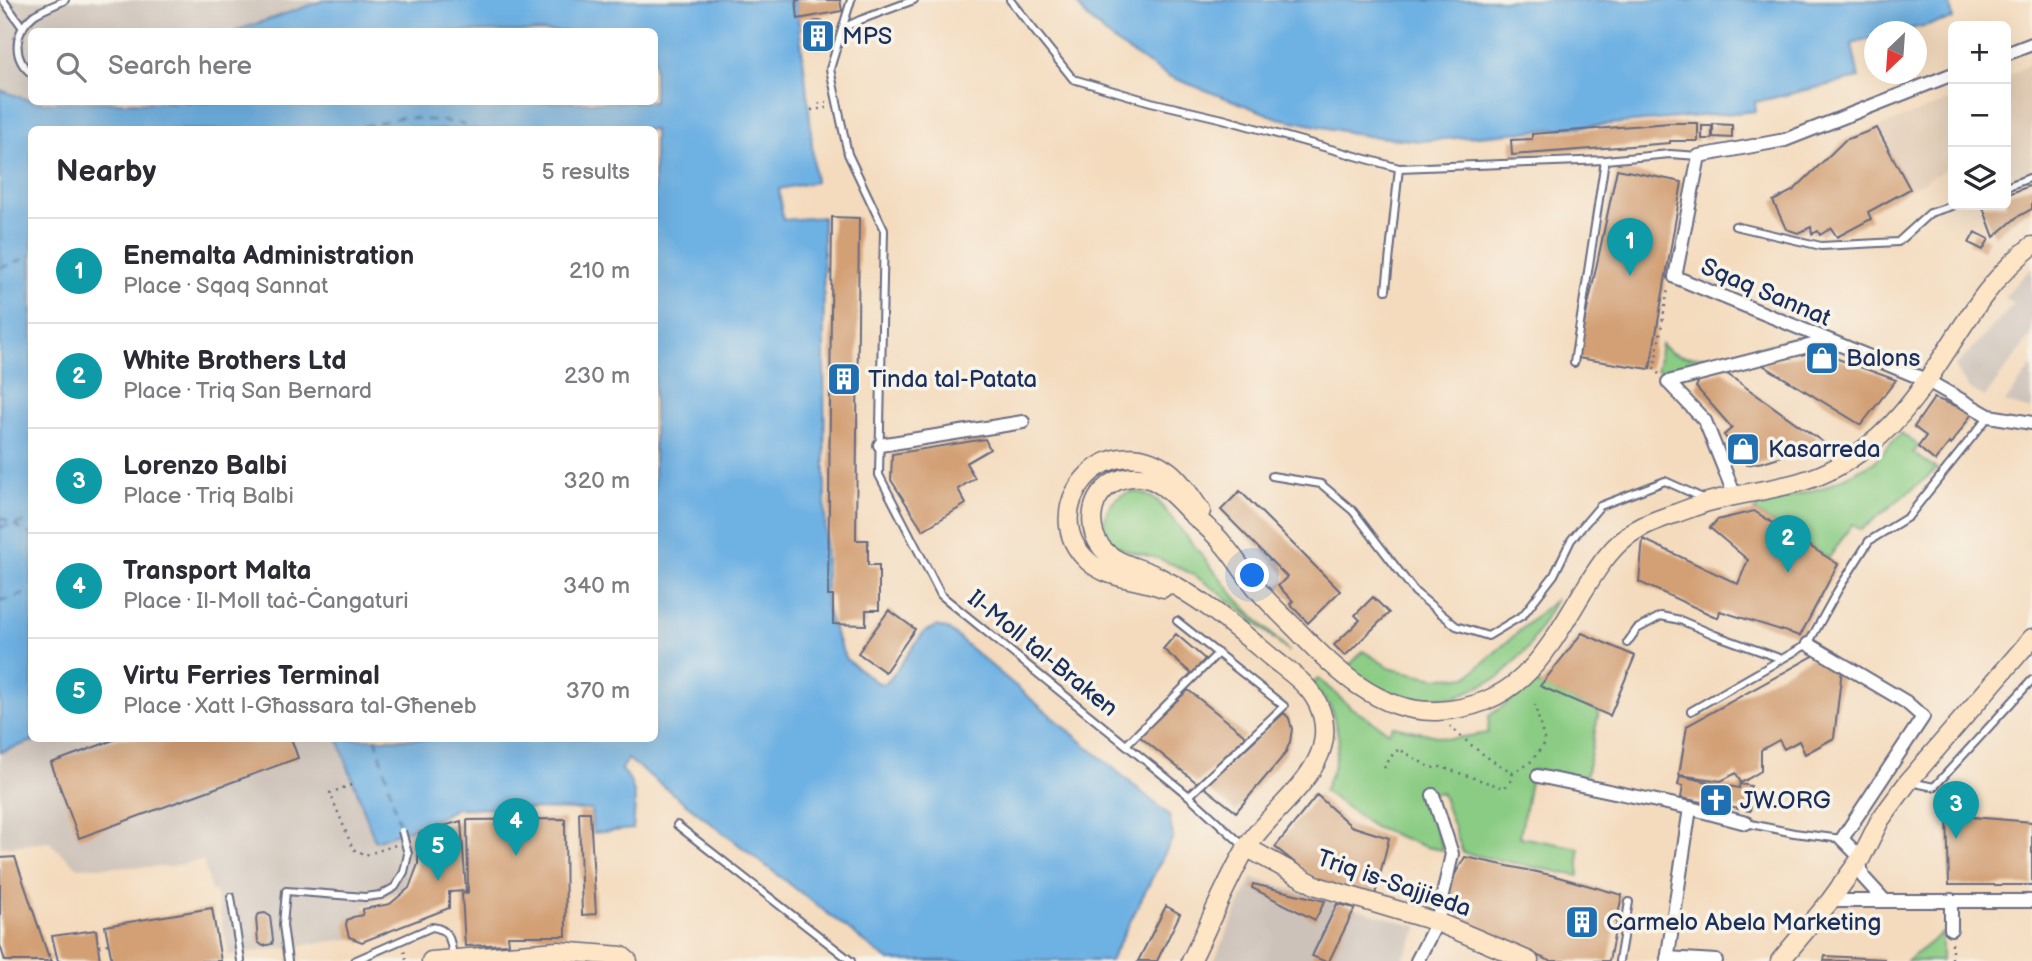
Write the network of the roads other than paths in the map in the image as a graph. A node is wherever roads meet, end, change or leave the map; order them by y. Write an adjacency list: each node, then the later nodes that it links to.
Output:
1 (3, 0): 6 (lane)
2 (65, 0): 6 (lane)
3 (850, 0): 7 (lane, Il-Moll tal-Braken)
4 (914, 0): 7 (lane)
5 (1010, 0): 14 (lane)
6 (23, 27): 10 (lane)
7 (843, 28): 27 (lane, Il-Moll tal-Braken)
8 (2032, 44): 9 (street)
9 (2011, 52)
10 (28, 71)
11 (1948, 76): 12 (street)
12 (1699, 156): 13 (lane); 21 (street, Sqaq Sannat)
13 (1605, 160): 14 (lane); 22 (lane)
14 (1399, 167): 20 (lane)
15 (2032, 177): 16 (lane)
16 (2011, 185)
17 (1948, 207): 18 (lane)
18 (1735, 226)
19 (2032, 246): 23 (main road)
20 (1386, 290)
21 (1828, 341): 23 (street, Sqaq Sannat); 29 (street)
22 (1574, 363)
23 (1926, 380): 24 (street, Sqaq Sannat); 29 (main road)
24 (1989, 416): 26 (street, Sqaq Sannat); 34 (lane)
25 (1023, 422): 27 (street)
26 (2032, 423)
27 (880, 446): 39 (lane, Il-Moll tal-Braken)
28 (1272, 476): 30 (lane)
29 (1735, 496): 30 (main road)
30 (1710, 501): 49 (main road)
31 (1177, 621): 35 (lane)
32 (2032, 638): 41 (main road)
33 (1627, 642): 36 (lane)
34 (1808, 644): 36 (lane); 48 (street)
35 (1218, 653): 39 (lane); 43 (lane)
36 (1782, 659): 38 (lane)
37 (2032, 680): 41 (lane)
38 (1691, 711)
39 (1126, 745): 43 (lane, Il-Moll tal-Braken)
40 (1538, 776): 44 (street)
41 (1908, 782): 50 (main road)
42 (1433, 794): 57 (street)
43 (1189, 796): 49 (lane, Il-Moll tal-Braken)
44 (1690, 808): 45 (street); 60 (street)
45 (1746, 823): 48 (lane)
46 (677, 825): 67 (lane)
47 (402, 831): 63 (lane, bridge)
48 (1842, 839): 50 (street)
49 (1246, 847): 57 (main road, Triq is-Sajjieda); 68 (main road)
50 (1860, 859): 53 (main road); 54 (street)
51 (231, 897): 62 (lane)
52 (1951, 900): 54 (street); 55 (street); 58 (street)
53 (1830, 901): 54 (street); 73 (main road)
54 (1885, 901)
55 (2032, 901)
56 (1629, 902): 71 (lane)
57 (1437, 922): 69 (street); 70 (main road, Triq is-Sajjieda)
58 (1951, 929)
59 (502, 959): 61 (main road); 66 (main road)
60 (1667, 959): 72 (street)
61 (453, 960): 64 (lane); 65 (main road)
62 (241, 961)
63 (288, 961)
64 (354, 961)
65 (431, 961)
66 (628, 961)
67 (851, 961)
68 (1191, 961)
69 (1417, 961)
70 (1529, 961)
71 (1619, 961)
72 (1716, 961)
73 (1780, 961)

